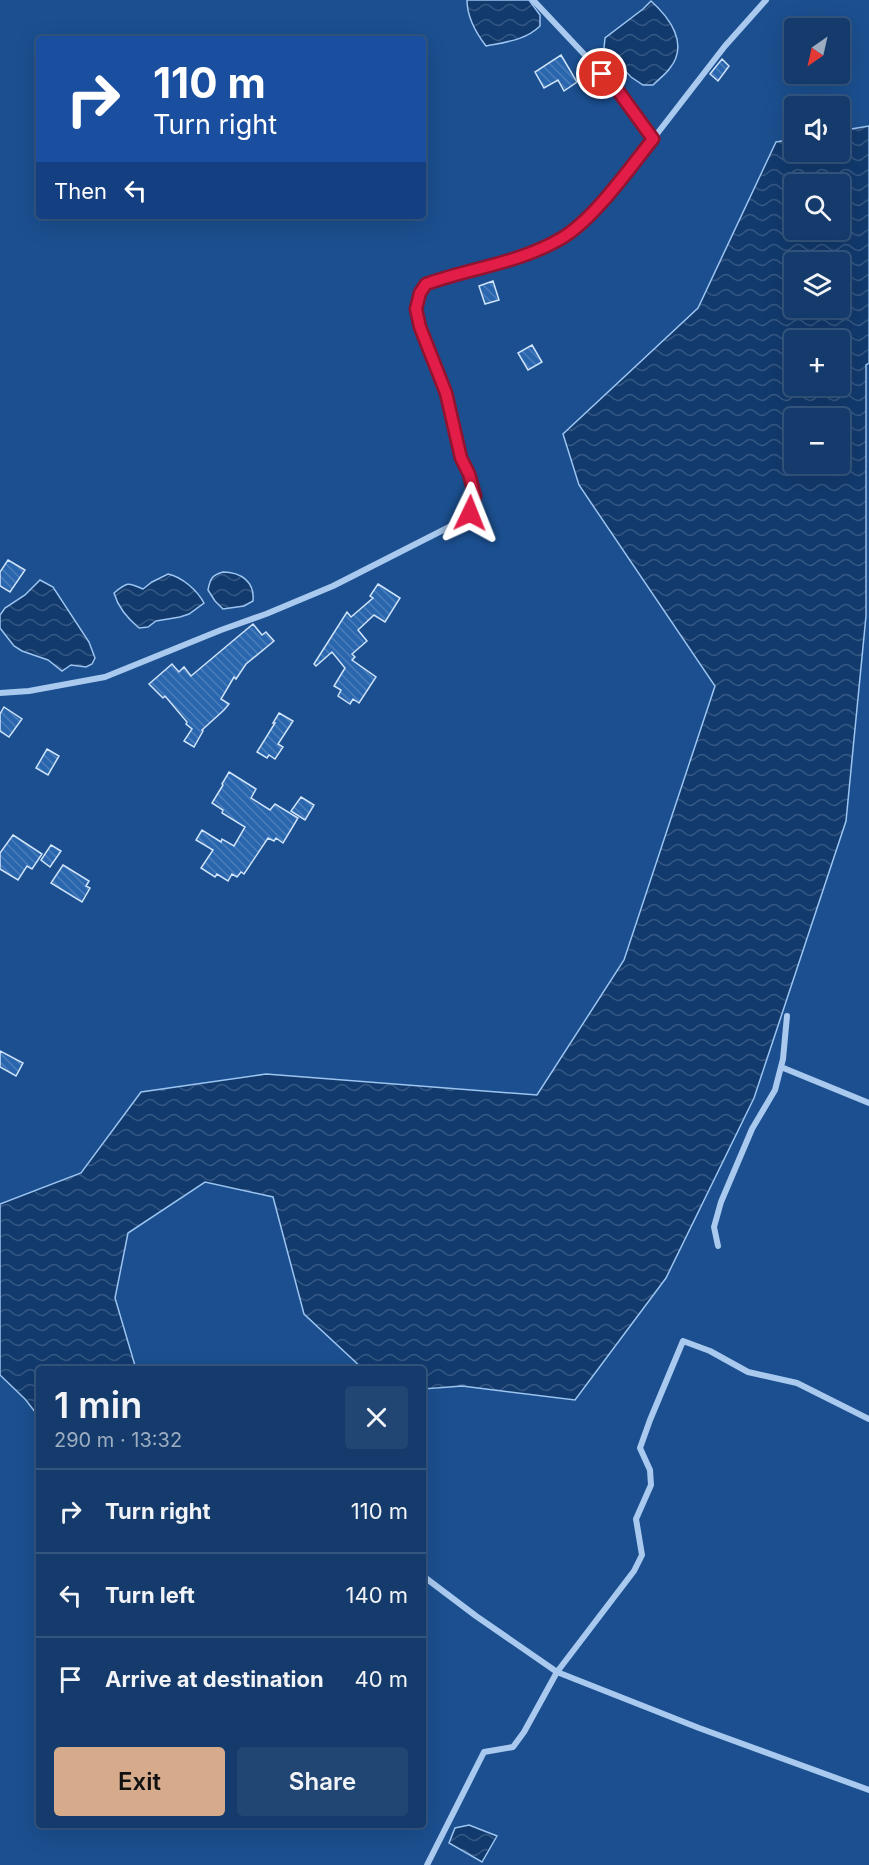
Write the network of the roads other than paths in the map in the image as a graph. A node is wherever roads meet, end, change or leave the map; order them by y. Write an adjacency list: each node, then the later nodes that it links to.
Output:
1 (533, 0): 3 (street)
2 (766, 0): 3 (street)
3 (653, 139): 4 (street)
4 (0, 693)
5 (787, 1016): 6 (street)
6 (781, 1067): 7 (street); 8 (street)
7 (869, 1103)
8 (718, 1246)
9 (869, 1419): 11 (street)
10 (426, 1578): 11 (street)
11 (557, 1672): 12 (street); 13 (street)
12 (869, 1790)
13 (427, 1865)

